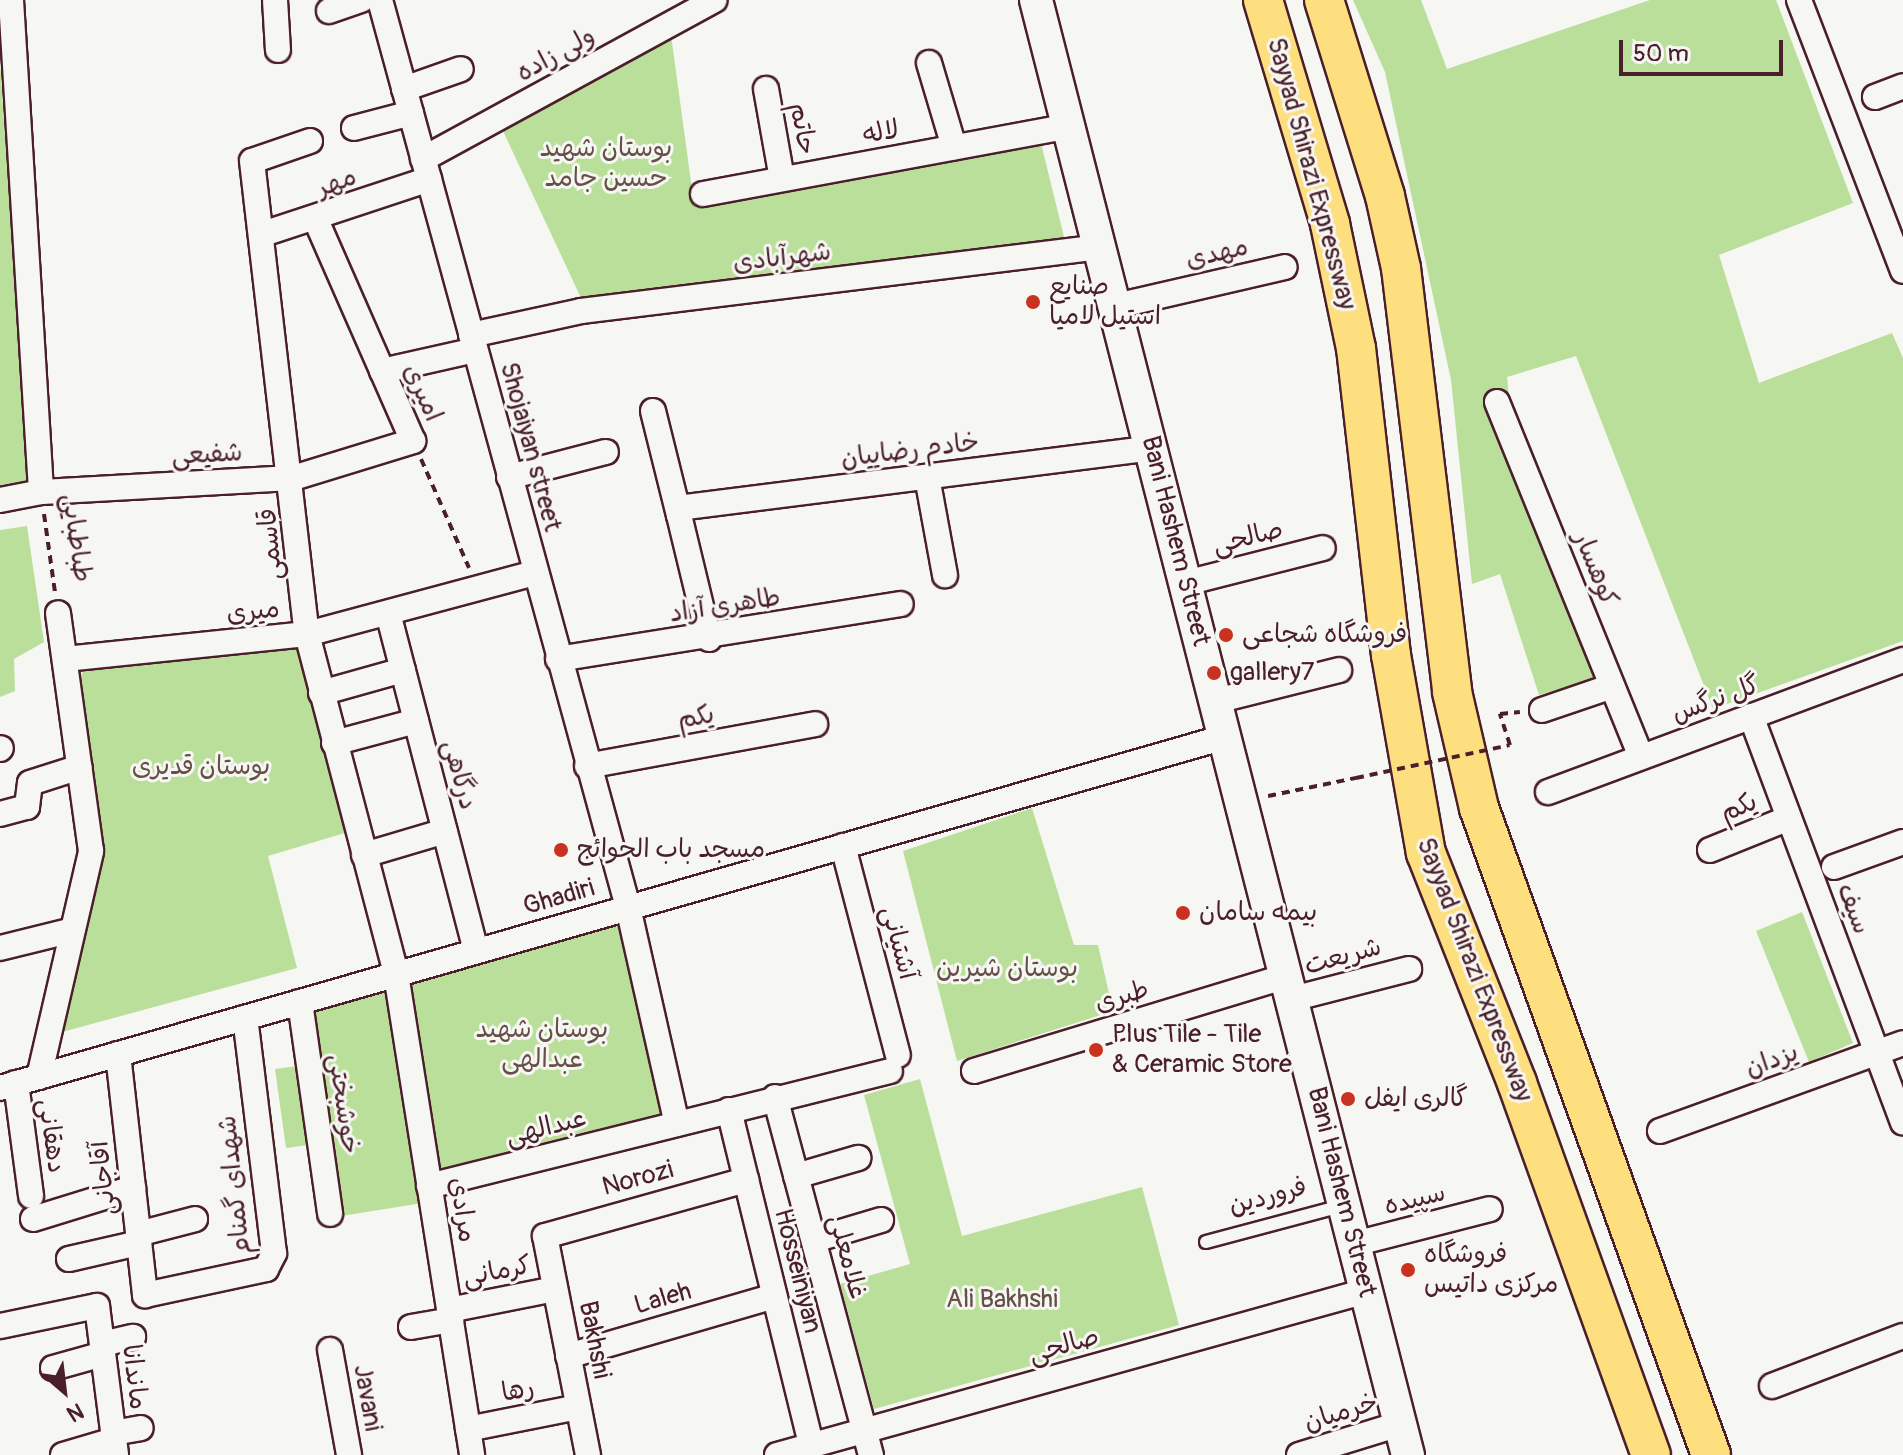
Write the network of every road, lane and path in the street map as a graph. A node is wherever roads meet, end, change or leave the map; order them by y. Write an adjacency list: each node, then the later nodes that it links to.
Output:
1 (275, 0): 11 (street)
2 (361, 0): 10 (street)
3 (380, 0): 15 (street, Shojaiyan street)
4 (715, 0): 23 (street, ولی زاده)
5 (1036, 0): 19 (main road, Bani Hashem Street)
6 (1263, 0): 148 (highway, Sayyad Shirazi Expressway)
7 (1324, 0): 149 (highway)
8 (1799, 0): 30 (street)
9 (8, 4): 42 (street, طباطبایی)
10 (329, 11)
11 (278, 50)
12 (929, 63): 22 (street)
13 (461, 69): 15 (street)
14 (1903, 86): 17 (street)
15 (404, 89): 18 (street, Shojaiyan street)
16 (766, 89): 24 (street, حاتم)
17 (1875, 97)
18 (411, 113): 20 (street); 23 (street, Shojaiyan street)
19 (1070, 126): 22 (street, لاله); 28 (main road, Bani Hashem Street)
20 (354, 128)
21 (310, 141): 27 (street, قاسمی)
22 (954, 147): 24 (street, لاله)
23 (426, 169): 26 (street, مهر); 32 (street, Shojaiyan street)
24 (782, 179): 25 (street, لاله)
25 (703, 194)
26 (316, 220): 27 (street, مهر); 33 (street, امیری)
27 (263, 234): 41 (street, قاسمی)
28 (1101, 247): 31 (main road, Bani Hashem Street); 32 (street, شهرآبادی)
29 (1285, 267): 31 (street, مهدی)
30 (1903, 271)
31 (1116, 306): 37 (main road, Bani Hashem Street)
32 (473, 342): 33 (street, شهرآبادی); 39 (street, Shojaiyan street)
33 (382, 371): 36 (street, امیری)
34 (1497, 402): 60 (street, کوهسار)
35 (653, 411): 44 (street)
36 (413, 441): 41 (street, شفیعی); 49 (path, امیری)
37 (1152, 448): 40 (street, خادم رضاییان); 48 (main road, Bani Hashem Street)
38 (606, 452): 39 (street)
39 (509, 477): 46 (street, Shojaiyan street)
40 (927, 477): 44 (street, خادم رضاییان); 47 (street)
41 (293, 478): 42 (street, شفیعی); 53 (street, قاسمی)
42 (41, 492): 43 (street, شفیعی); 51 (path, طباطبایی)
43 (0, 500)
44 (679, 515): 54 (street)
45 (1323, 548): 48 (street, صالحی)
46 (535, 573): 49 (street, میری); 56 (street, Shojaiyan street)
47 (945, 575)
48 (1186, 583): 62 (main road, Bani Hashem Street)
49 (478, 589): 52 (street, میری)
50 (901, 604): 54 (street, طاهری آزاد)
51 (58, 613): 55 (street, طباطبایی)
52 (388, 613): 53 (street, میری); 58 (street, درگاهی)
53 (307, 634): 55 (street, میری); 61 (street, قاسمی)
54 (709, 639): 56 (street, طاهری آزاد)
55 (65, 659): 72 (street, طباطبایی)
56 (558, 659): 71 (street, Shojaiyan street)
57 (1903, 660): 65 (street, گل نرگس)
58 (403, 670): 61 (street); 66 (street, درگاهی)
59 (1339, 670): 62 (street)
60 (1612, 686): 63 (street); 70 (street, کوهسار)
61 (321, 693): 69 (street, قاسمی)
62 (1216, 701): 68 (main road, Bani Hashem Street)
63 (1542, 710)
64 (1500, 714): 74 (path, bridge)
65 (1751, 716): 70 (street, گل نرگس); 76 (street, سیف)
66 (416, 721): 69 (street); 77 (street, درگاهی)
67 (815, 724): 71 (street, یکم)
68 (1225, 737): 74 (main road, Bani Hashem Street); 79 (street, Ghadiri)
69 (334, 743): 81 (street, قاسمی)
70 (1641, 757): 73 (street, گل نرگس)
71 (587, 766): 83 (street, Shojaiyan street)
72 (80, 767): 75 (street); 84 (street, طباطبایی)
73 (1548, 792)
74 (1242, 802): 89 (main road, Bani Hashem Street)
75 (0, 814)
76 (1789, 818): 80 (street, یکم); 93 (street, سیف)
77 (445, 831): 81 (street); 86 (street, درگاهی)
78 (1903, 842): 82 (street)
79 (843, 846): 83 (street, Ghadiri); 95 (street, آشتیانی)
80 (1710, 850)
81 (364, 855): 88 (street, قاسمی)
82 (1834, 867)
83 (628, 907): 86 (street, Ghadiri); 101 (street)
84 (69, 931): 85 (street); 97 (street, طباطبایی)
85 (0, 948)
86 (476, 951): 88 (street, Ghadiri)
87 (1409, 969): 89 (street, شریعت)
88 (396, 974): 90 (street, Ghadiri); 106 (street, مرادی)
89 (1289, 988): 96 (street, طبری); 108 (main road, Bani Hashem Street)
90 (300, 1002): 91 (street, Ghadiri); 110 (street, خوشبختی)
91 (245, 1018): 94 (street, Ghadiri); 121 (street, شهدای گمنام)
92 (1903, 1043): 93 (street, یزدان)
93 (1877, 1053): 100 (street, سیف); 102 (street, یزدان)
94 (118, 1054): 97 (street, Ghadiri); 107 (street, آقاجانی)
95 (894, 1063): 98 (street, عبدالهی)
96 (974, 1071)
97 (18, 1083): 107 (street, دهقانی)
98 (775, 1097): 99 (street, عبدالهی); 104 (street, غلامعلی)
99 (729, 1110): 101 (street, عبدالهی); 105 (street, Hosseiniyan)
100 (1903, 1122)
101 (677, 1124): 106 (street, عبدالهی)
102 (1660, 1131)
103 (858, 1158): 104 (street)
104 (796, 1176): 115 (street, غلامعلی)
105 (746, 1180): 113 (street, Norozi); 122 (street, Hosseiniyan)
106 (429, 1186): 123 (street, مرادی)
107 (133, 1188): 114 (street, آقاجانی)
108 (1345, 1205): 116 (lane, فروردین); 117 (main road, Bani Hashem Street)
109 (1490, 1209): 117 (street, سپیده)
110 (330, 1214)
111 (195, 1219): 114 (street)
112 (881, 1220): 115 (street)
113 (545, 1236): 119 (street, Bakhshi)
114 (139, 1238): 118 (street); 121 (street, آقاجانی)
115 (814, 1240): 137 (street, غلامعلی)
116 (1206, 1242)
117 (1354, 1244): 120 (main road, Bani Hashem Street)
118 (69, 1259)
119 (555, 1289): 123 (street, کرمانی); 130 (street, Bakhshi)
120 (1366, 1291): 134 (main road, Bani Hashem Street); 137 (street, صالحی)
121 (145, 1295)
122 (774, 1296): 130 (street, Laleh); 139 (street, Hosseiniyan)
123 (450, 1315): 125 (street, کرمانی); 136 (street, مرادی)
124 (0, 1326): 128 (street, ماندانا)
125 (411, 1327)
126 (1903, 1336): 132 (street)
127 (133, 1337): 128 (street)
128 (102, 1349): 131 (street); 138 (street, ماندانا)
129 (330, 1350): 141 (street, Javani)
130 (568, 1356): 133 (street, Bakhshi)
131 (53, 1368)
132 (1772, 1386)
133 (578, 1407): 136 (street, رها); 143 (street, Bakhshi)
134 (1400, 1424): 146 (street, خرمیان); 147 (main road, Bani Hashem Street)
135 (141, 1428): 138 (street)
136 (468, 1429): 142 (street, مرادی)
137 (865, 1431): 139 (street, صالحی); 145 (street, غلامعلی)
138 (114, 1443): 140 (street)
139 (811, 1445): 144 (street, صالحی)
140 (63, 1455)
141 (349, 1455)
142 (472, 1455)
143 (588, 1455)
144 (777, 1455)
145 (871, 1455)
146 (1299, 1455)
147 (1408, 1455)
148 (1651, 1455)
149 (1711, 1455)

